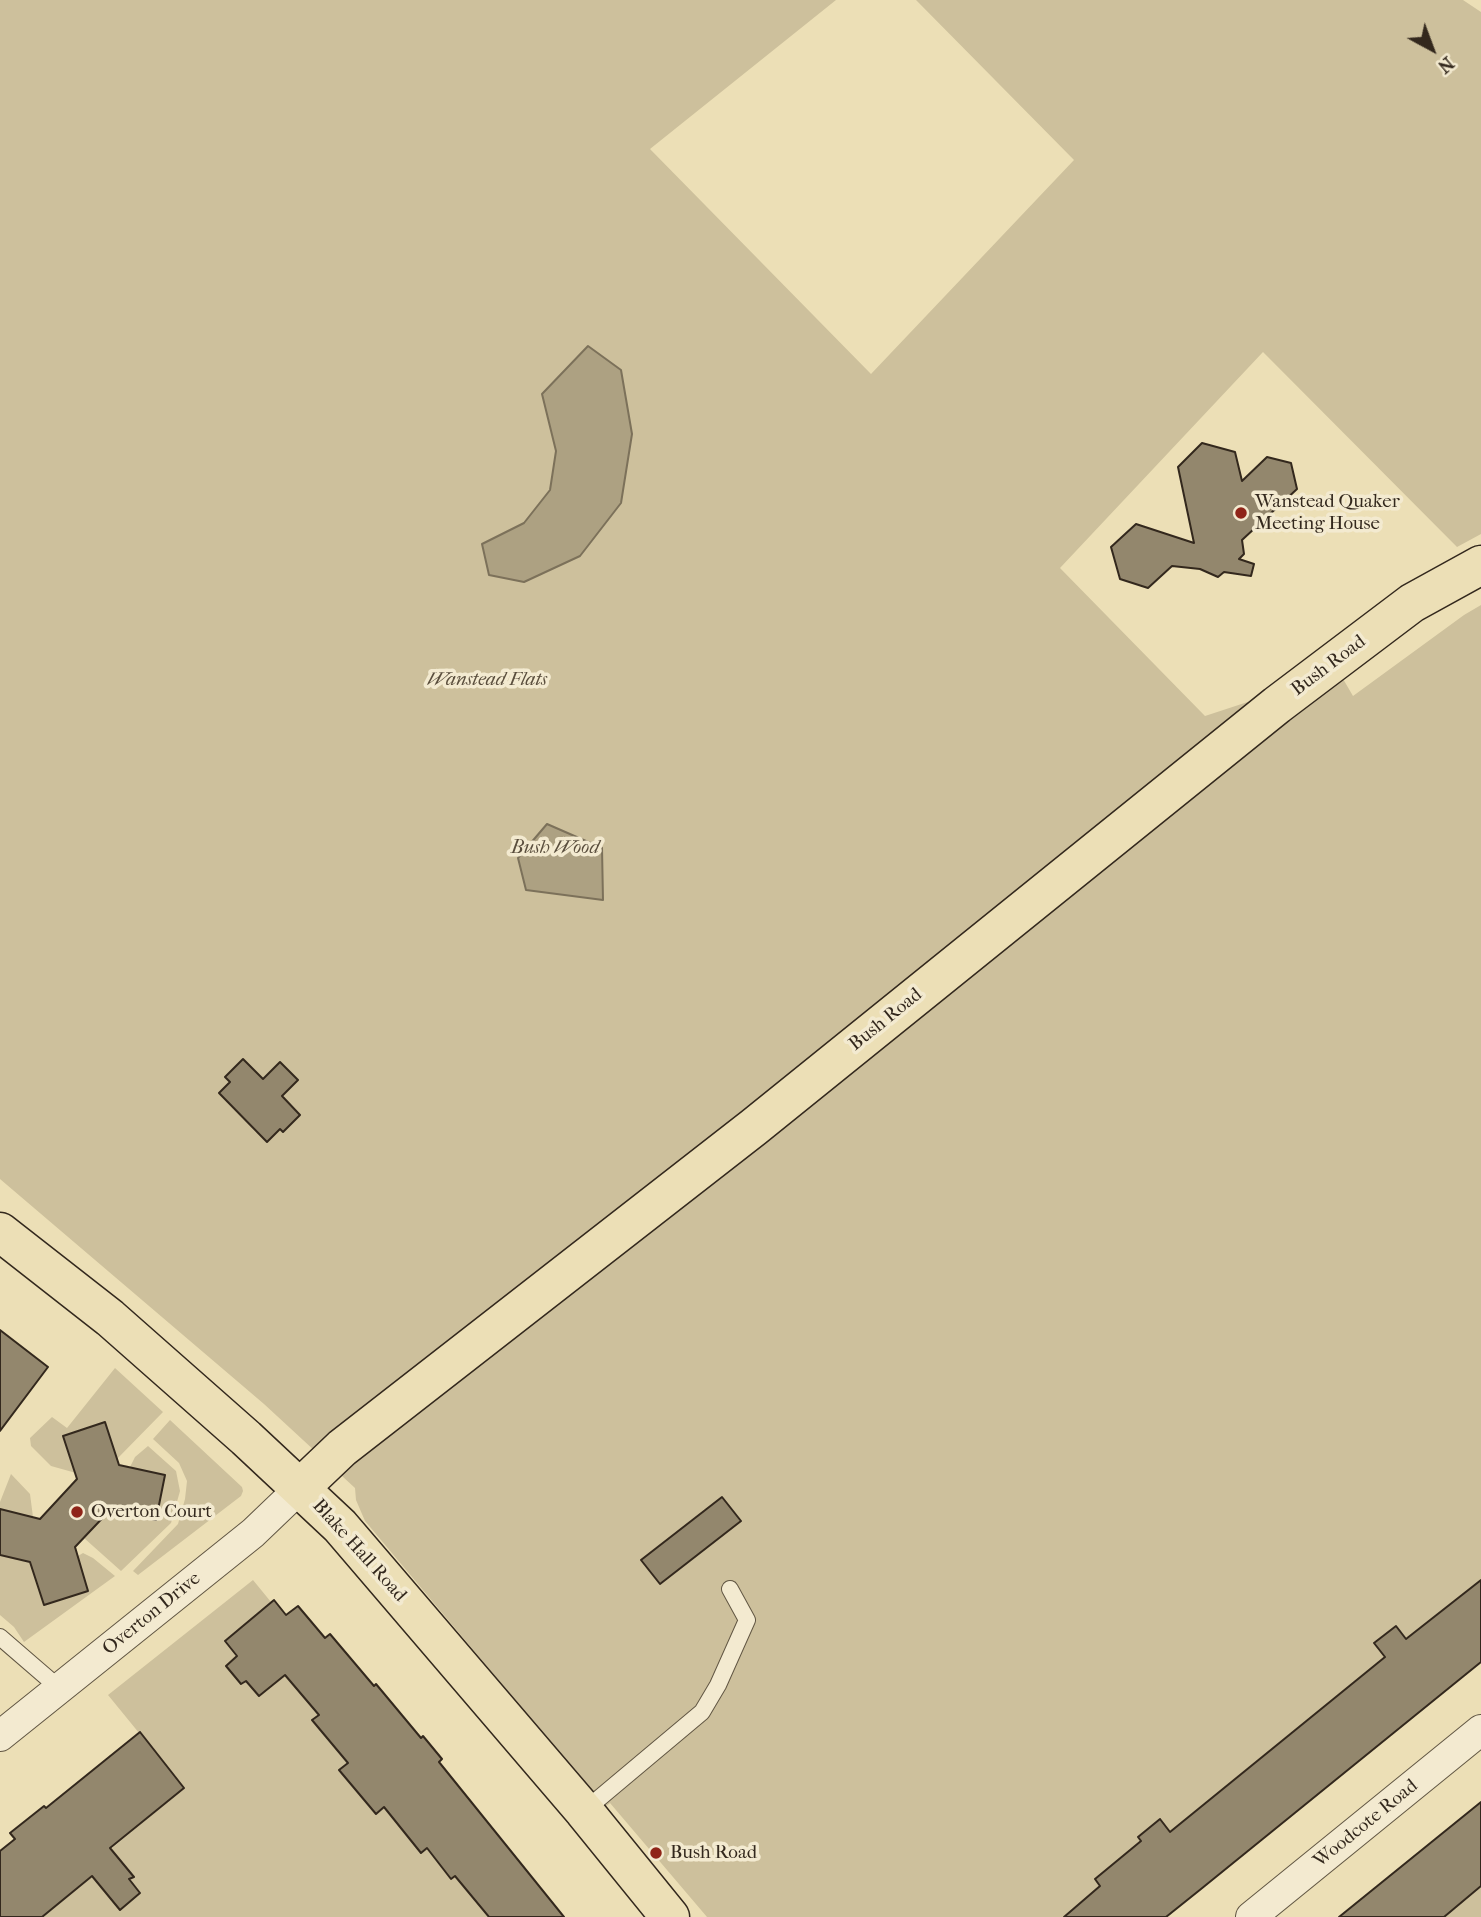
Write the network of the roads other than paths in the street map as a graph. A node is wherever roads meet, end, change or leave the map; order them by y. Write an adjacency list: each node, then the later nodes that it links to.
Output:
1 (1481, 565): 3 (main road, Bush Road)
2 (0, 1231): 3 (main road, Blake Hall Road)
3 (300, 1488): 6 (street, Overton Drive); 9 (main road, Blake Hall Road)
4 (730, 1589): 9 (lane)
5 (0, 1637): 6 (lane)
6 (59, 1688): 8 (street, Overton Drive)
7 (1481, 1730): 11 (street, Woodcote Road)
8 (0, 1736)
9 (584, 1811): 10 (main road, Blake Hall Road)
10 (670, 1917)
11 (1251, 1917)

